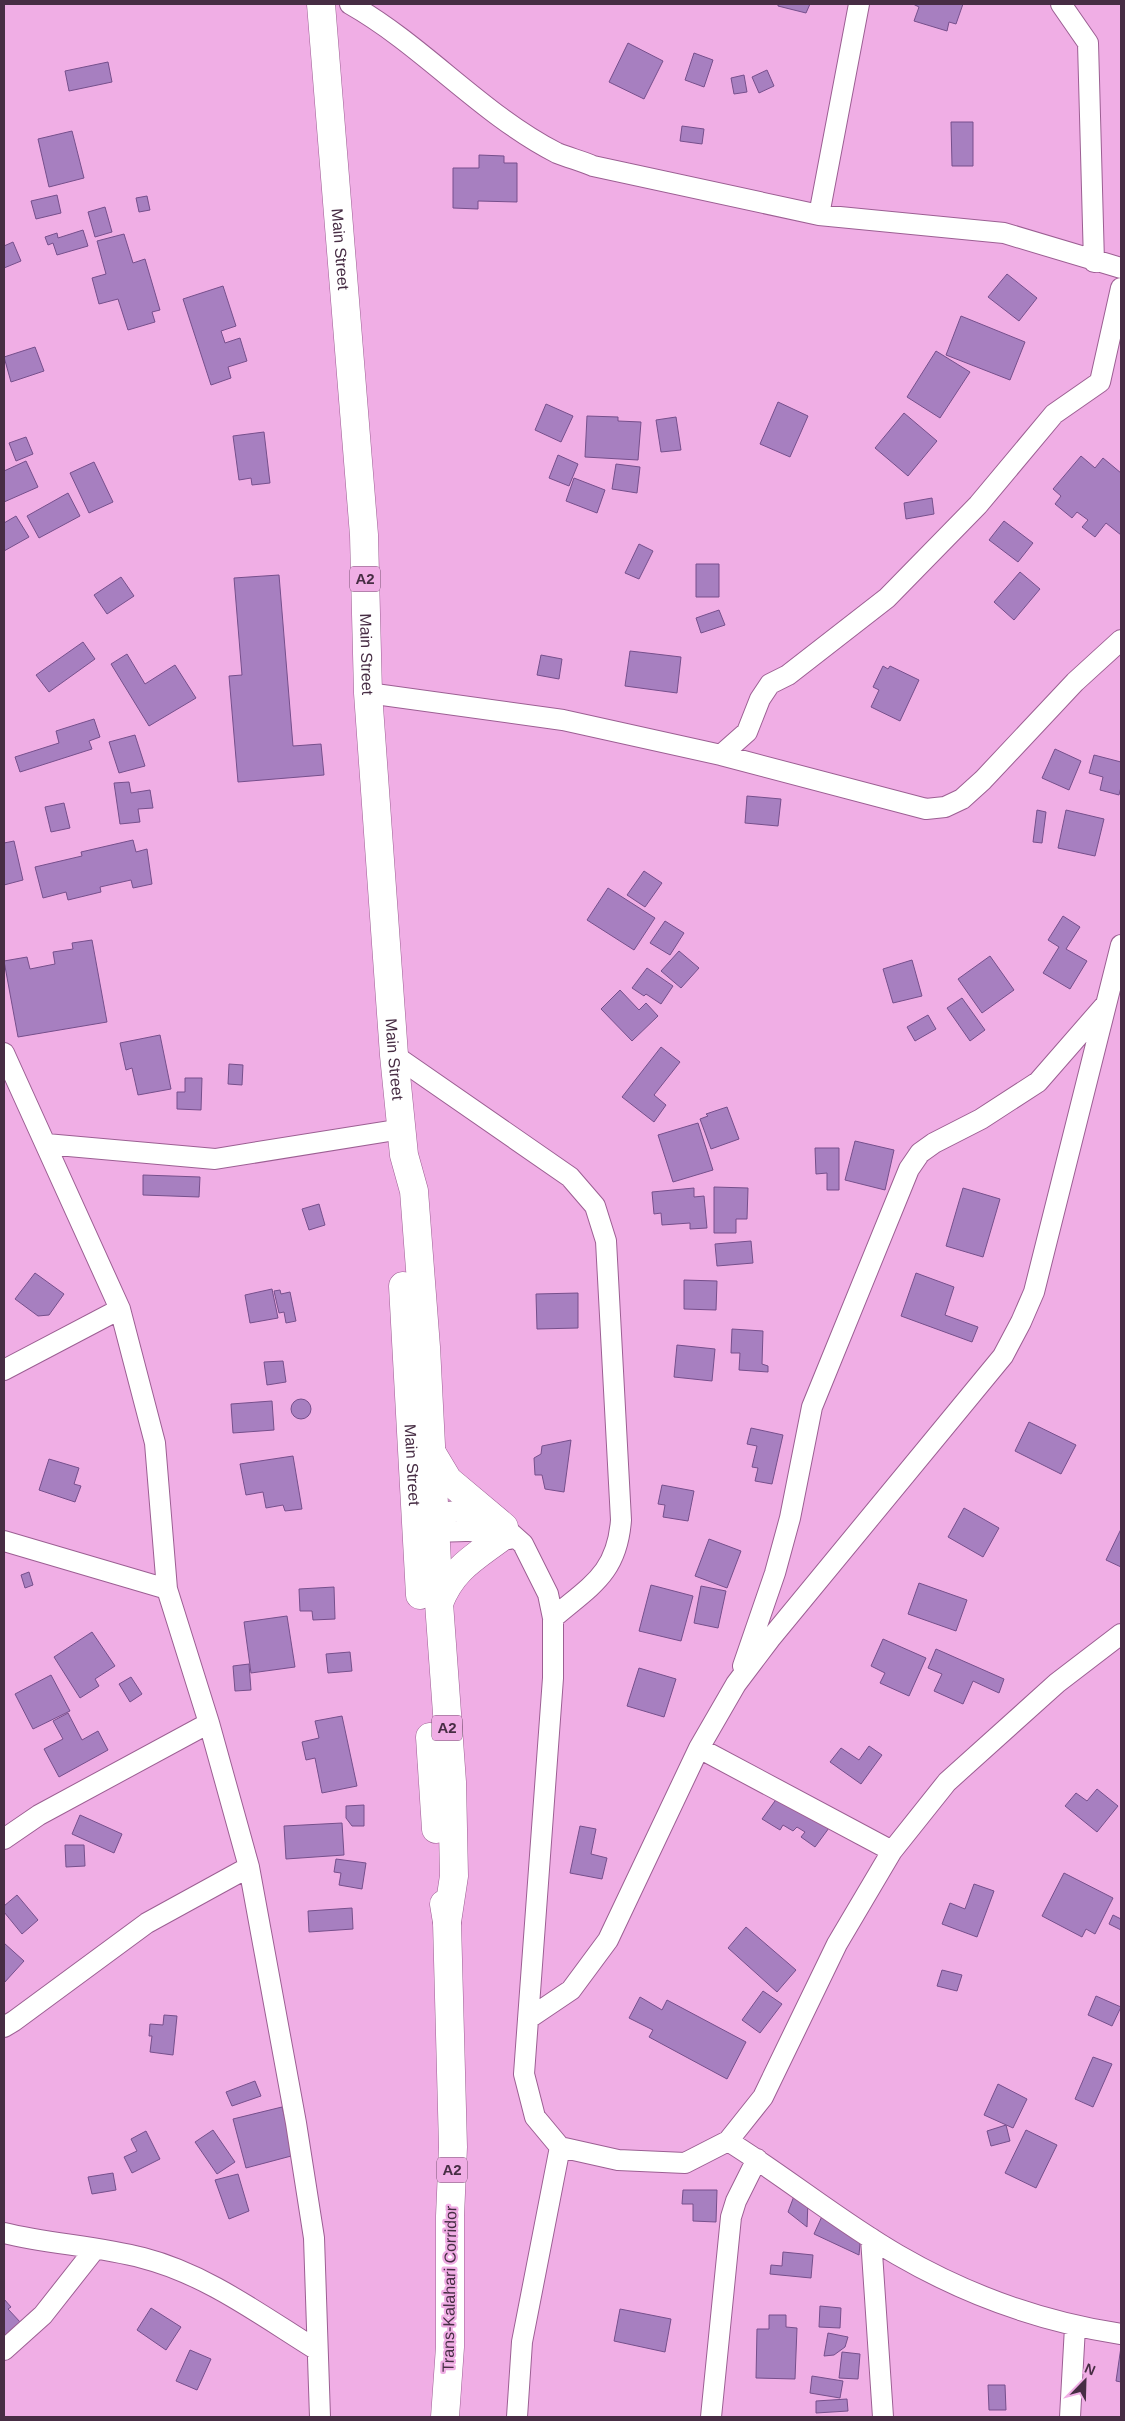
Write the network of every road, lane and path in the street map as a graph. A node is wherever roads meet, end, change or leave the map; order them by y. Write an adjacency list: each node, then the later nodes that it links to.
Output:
1 (321, 4): 10 (highway, Main Street / A2)
2 (350, 4): 5 (street)
3 (859, 4): 5 (street)
4 (1061, 4): 6 (street)
5 (819, 215): 6 (street)
6 (1094, 262): 7 (street)
7 (1121, 268)
8 (1121, 288): 11 (street)
9 (1121, 640): 11 (street)
10 (368, 693): 11 (street); 15 (highway, Main Street / A2)
11 (721, 755)
12 (1121, 945): 13 (street)
13 (1108, 1002): 28 (street); 28 (street)
14 (4, 1053): 17 (street)
15 (394, 1055): 16 (highway, Main Street / A2); 26 (street)
16 (403, 1142): 17 (street); 20 (highway, Main Street / A2); 21 (highway, Main Street / A2)
17 (46, 1144): 18 (street)
18 (120, 1309): 19 (street); 24 (street)
19 (4, 1370)
20 (433, 1455): 21 (highway, Main Street / A2); 22 (highway)
21 (425, 1524): 22 (street); 25 (highway, Trans-Kalahari Corridor / A2); 34 (highway, Trans-Kalahari Corridor / A2)
22 (510, 1536): 25 (highway); 26 (street)
23 (4, 1541): 24 (street)
24 (167, 1589): 29 (street)
25 (439, 1603): 34 (highway, Trans-Kalahari Corridor / A2)
26 (553, 1618): 35 (street)
27 (1121, 1634): 32 (street)
28 (736, 1684): 30 (street)
29 (209, 1723): 31 (street); 33 (street)
30 (699, 1748): 32 (street); 35 (street)
31 (4, 1839)
32 (892, 1851): 37 (street)
33 (249, 1867): 36 (street); 46 (street)
34 (447, 1922): 48 (highway, Trans-Kalahari Corridor / A2)
35 (528, 2019): 38 (street)
36 (4, 2027)
37 (728, 2141): 38 (street); 39 (street)
38 (560, 2147): 49 (street)
39 (757, 2159): 41 (street); 50 (street)
40 (4, 2233): 42 (street)
41 (871, 2238): 43 (street); 51 (street)
42 (96, 2249): 45 (street); 46 (street)
43 (1075, 2327): 44 (street); 52 (street)
44 (1121, 2334)
45 (4, 2350)
46 (317, 2350): 47 (street)
47 (320, 2417)
48 (445, 2417)
49 (517, 2417)
50 (711, 2417)
51 (882, 2417)
52 (1070, 2417)

